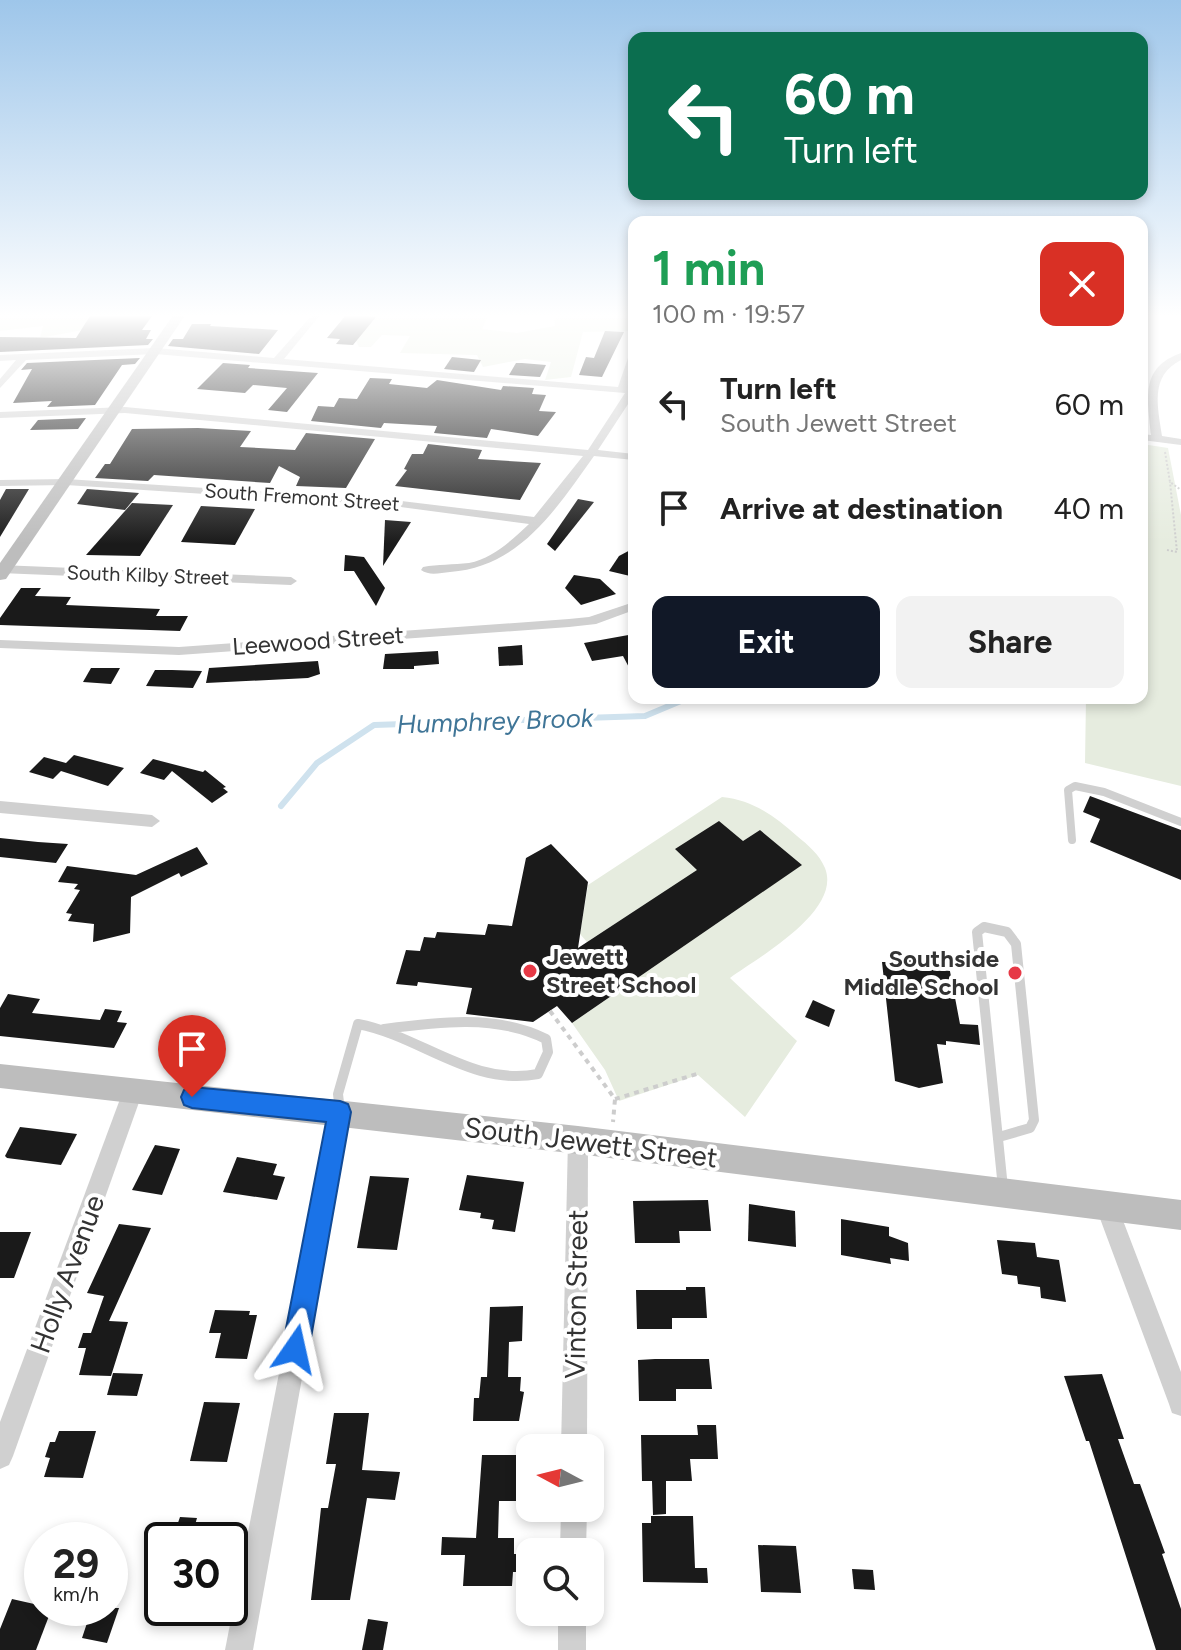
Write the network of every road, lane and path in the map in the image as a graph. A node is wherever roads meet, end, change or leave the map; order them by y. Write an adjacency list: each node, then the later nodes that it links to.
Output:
1 (127, 391): 4 (street)
2 (1154, 391): 7 (street)
3 (628, 392): 9 (street)
4 (114, 410): 5 (street); 9 (street); 11 (street)
5 (0, 415)
6 (1148, 439): 7 (street)
7 (1161, 442): 8 (street); 12 (path)
8 (1181, 442)
9 (590, 454): 10 (street); 15 (street)
10 (628, 457)
11 (66, 482): 13 (street, South Fremont Street); 15 (street, South Fremont Street); 18 (street)
12 (1170, 482): 14 (path); 16 (path)
13 (0, 483)
14 (1181, 490)
15 (536, 521): 17 (street)
16 (1167, 550)
17 (427, 570)
18 (2, 571): 19 (street, South Kilby Street)
19 (291, 581)
20 (628, 608): 21 (street, Leewood Street)
21 (0, 644)
22 (0, 807): 23 (street)
23 (152, 821)
24 (1181, 822): 25 (lane)
25 (1072, 840)
26 (550, 1011): 31 (path)
27 (384, 1029): 27 (lane); 32 (lane)
28 (700, 1073): 31 (path)
29 (0, 1076): 30 (street, South Jewett Street)
30 (133, 1091): 32 (street, South Jewett Street); 41 (street, Holly Avenue)
31 (615, 1099): 33 (path)
32 (340, 1112): 35 (street, South Jewett Street); 43 (street)
33 (612, 1126)
34 (999, 1137): 34 (lane); 36 (lane)
35 (578, 1140): 36 (street, South Jewett Street); 40 (street, Vinton Street)
36 (1004, 1192): 37 (street, South Jewett Street)
37 (1106, 1205): 38 (street, South Jewett Street); 39 (street)
38 (1181, 1215)
39 (1181, 1404)
40 (574, 1434)
41 (0, 1456)
42 (572, 1626): 44 (street)
43 (239, 1650)
44 (572, 1650)

